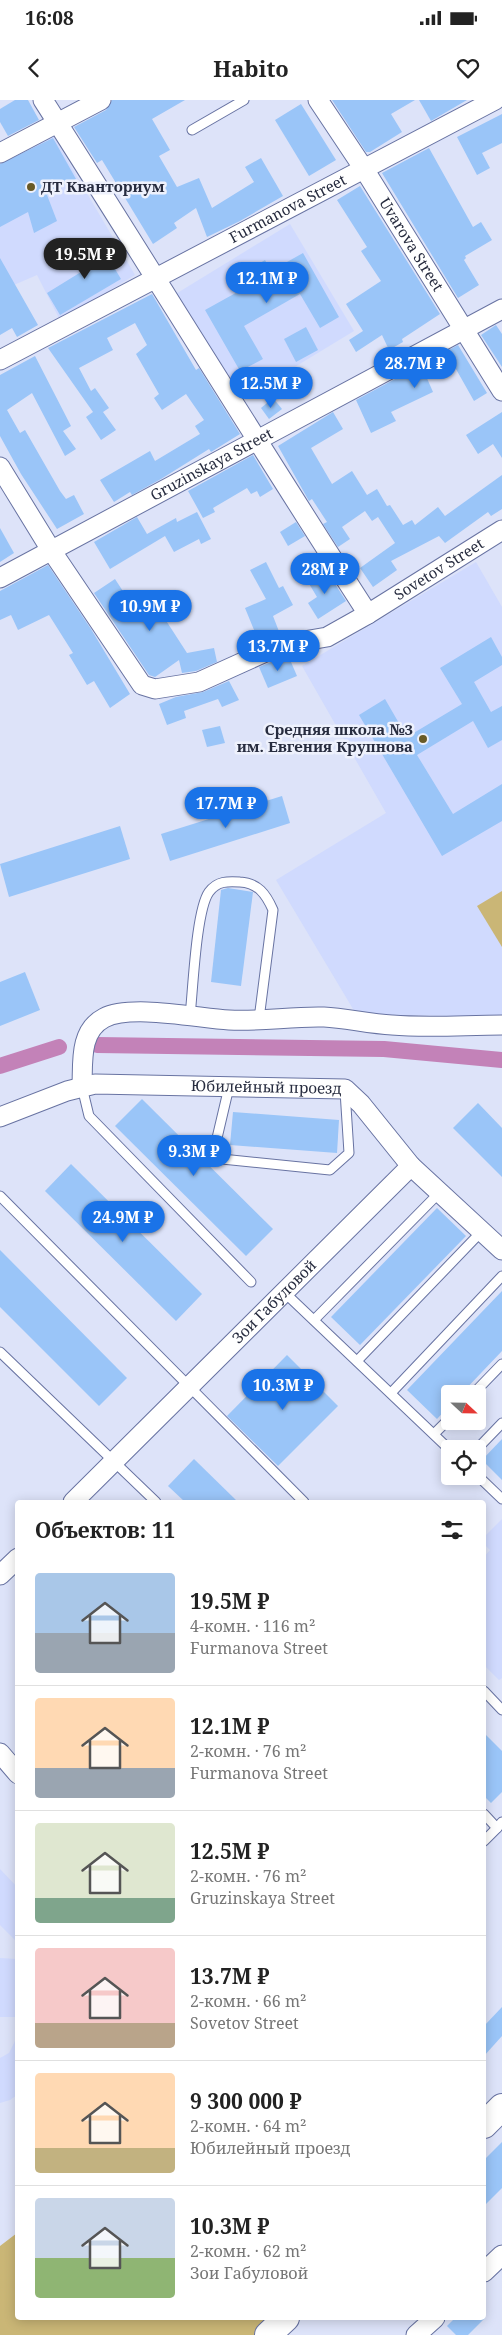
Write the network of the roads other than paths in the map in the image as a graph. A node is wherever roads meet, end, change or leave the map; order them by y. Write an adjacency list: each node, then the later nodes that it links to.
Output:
1 (43, 100): 6 (street)
2 (101, 100): 6 (street)
3 (244, 100): 7 (lane)
4 (318, 100): 9 (street, Uvarova Street)
5 (495, 100): 9 (street, Furmanova Street)
6 (58, 123): 8 (street); 10 (street)
7 (192, 130)
8 (0, 154)
9 (364, 169): 10 (street, Furmanova Street); 12 (street, Uvarova Street)
10 (157, 278): 13 (street, Furmanova Street); 15 (street)
11 (502, 309): 12 (street, Gruzinskaya Street)
12 (465, 329): 14 (street, Uvarova Street); 15 (street, Gruzinskaya Street)
13 (0, 360)
14 (502, 391)
15 (256, 441): 18 (street, Gruzinskaya Street); 20 (street)
16 (3, 478): 18 (street)
17 (502, 530): 20 (street, Sovetov Street)
18 (51, 550): 19 (street, Gruzinskaya Street); 20 (street, Sovetov Street)
19 (0, 578)
20 (368, 614)
21 (190, 1016): 22 (street); 22 (lane); 24 (street)
22 (258, 1019): 23 (street)
23 (502, 1024)
24 (82, 1086): 25 (street, Юбилейный проезд); 27 (street, Юбилейный проезд); 34 (lane)
25 (230, 1087): 26 (street, Юбилейный проезд); 26 (lane)
26 (345, 1089): 28 (street, Юбилейный проезд)
27 (0, 1117)
28 (411, 1166): 29 (street, Юбилейный проезд); 35 (street, Зои Габуловой)
29 (441, 1192): 31 (street, Юбилейный проезд); 36 (lane)
30 (0, 1196): 41 (lane)
31 (482, 1232): 32 (street, Юбилейный проезд); 38 (lane)
32 (502, 1250)
33 (502, 1276): 42 (lane)
34 (250, 1282)
35 (284, 1292): 36 (lane); 41 (street, Зои Габуловой)
36 (314, 1320): 38 (lane)
37 (0, 1352): 48 (lane)
38 (357, 1361): 42 (lane)
39 (502, 1364): 40 (lane)
40 (482, 1385)
41 (189, 1386): 48 (street, Зои Габуловой); 53 (lane)
42 (390, 1393): 45 (lane)
43 (502, 1423): 46 (lane)
44 (441, 1427): 45 (lane)
45 (434, 1434): 47 (lane)
46 (486, 1440)
47 (441, 1441)
48 (114, 1461): 51 (street, Зои Габуловой); 52 (lane)
49 (486, 1484): 50 (lane)
50 (502, 1499)
51 (75, 1500)
52 (154, 1500)
53 (302, 1500)
54 (15, 1561): 55 (street)
55 (0, 1575)
56 (486, 1693): 57 (lane)
57 (502, 1710)
58 (0, 1753): 59 (street)
59 (15, 1770)
60 (486, 1815): 61 (lane)
61 (499, 1825): 62 (lane)
62 (486, 1838)
63 (502, 2107): 64 (main road)
64 (486, 2123)
65 (502, 2255): 66 (street)
66 (486, 2270)
67 (284, 2320): 69 (main road)
68 (432, 2320): 70 (street)
69 (268, 2335)
70 (416, 2335)

